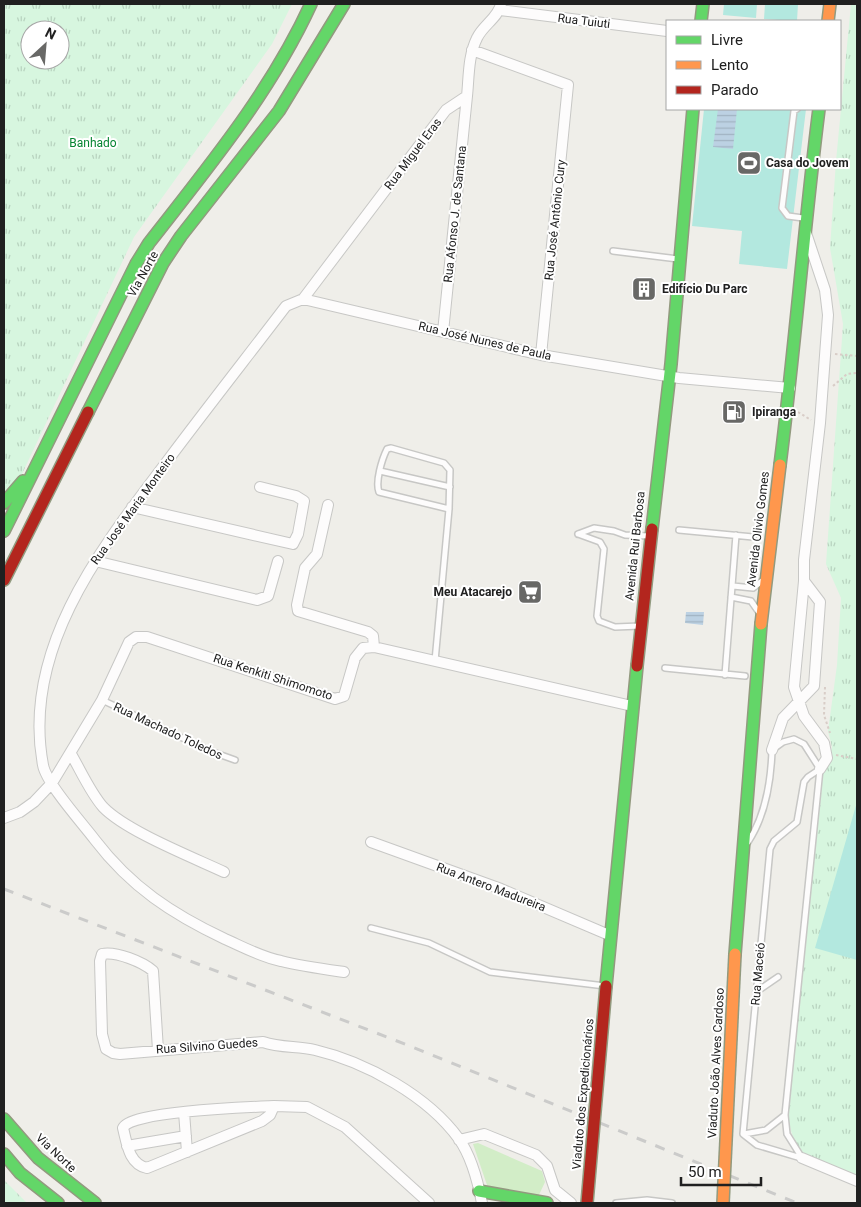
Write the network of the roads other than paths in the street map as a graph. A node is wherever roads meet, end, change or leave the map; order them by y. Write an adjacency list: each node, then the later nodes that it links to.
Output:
1 (311, 4): 22 (main road, Via Norte)
2 (344, 4): 38 (main road, Via Norte)
3 (703, 4): 6 (main road)
4 (830, 4): 7 (main road)
5 (500, 7): 8 (street, Rua Tuiuti); 9 (street)
6 (701, 20)
7 (828, 20)
8 (666, 31)
9 (472, 50): 10 (street); 19 (street, Rua José Antônio Cury)
10 (467, 96): 17 (street, Rua Miguel Eras); 18 (street, Rua Afonso J. de Santana)
11 (693, 110): 16 (main road, Avenida Rui Barbosa)
12 (796, 110): 14 (lane)
13 (819, 110): 14 (main road, Avenida Olivio Gomes)
14 (805, 224): 21 (main road, Avenida Olivio Gomes); 39 (street)
15 (613, 251): 16 (lane)
16 (678, 259): 20 (main road, Avenida Rui Barbosa)
17 (303, 299): 18 (street, Rua José Nunes de Paula); 28 (street, Rua José Maria Monteiro)
18 (443, 332): 19 (street, Rua José Nunes de Paula)
19 (541, 355): 20 (street, Rua José Nunes de Paula)
20 (668, 376): 21 (street, Rua José Nunes de Paula); 32 (main road, Avenida Rui Barbosa)
21 (790, 388): 37 (main road, Avenida Olivio Gomes)
22 (36, 465): 26 (main road); 31 (main road, Via Norte)
23 (380, 470): 25 (lane); 25 (lane); 29 (lane)
24 (260, 487): 28 (street)
25 (450, 487): 29 (lane)
26 (4, 503)
27 (328, 505): 44 (street)
28 (132, 507): 35 (street, Rua José Maria Monteiro)
29 (449, 508): 45 (lane)
30 (679, 530): 33 (lane)
31 (4, 531)
32 (650, 536): 43 (main road, Avenida Rui Barbosa); 43 (lane)
33 (736, 536): 34 (lane); 40 (lane)
34 (753, 537)
35 (94, 561): 36 (street); 56 (street, Rua José Maria Monteiro)
36 (278, 561)
37 (768, 574): 40 (lane); 42 (main road, Avenida Olivio Gomes)
38 (4, 580)
39 (804, 581): 50 (street); 50 (street)
40 (732, 586): 41 (lane)
41 (732, 597): 42 (lane); 47 (lane)
42 (761, 621): 59 (main road, Avenida Olivio Gomes)
43 (640, 626): 51 (main road, Avenida Rui Barbosa)
44 (374, 647): 45 (street); 49 (street, Rua Kenkiti Shimomoto)
45 (435, 661): 51 (street)
46 (665, 668): 47 (lane)
47 (725, 675): 48 (lane)
48 (745, 676)
49 (102, 700): 53 (street, Rua Kenkiti Shimomoto); 54 (lane, Rua Machado Toledos)
50 (799, 701): 52 (street); 55 (street)
51 (632, 706): 62 (main road, Avenida Rui Barbosa)
52 (772, 750): 55 (lane); 59 (lane)
53 (71, 754): 56 (street, Rua Kenkiti Shimomoto); 60 (street)
54 (235, 760)
55 (820, 769): 67 (lane, Rua Maceió); 71 (lane)
56 (52, 784): 57 (street, Rua Kenkiti Shimomoto); 64 (street, Rua José Maria Monteiro)
57 (4, 818)
58 (371, 842): 62 (street, Rua Antero Madureira)
59 (742, 850): 63 (main road, Avenida Olivio Gomes)
60 (224, 872)
61 (371, 928): 66 (lane)
62 (609, 935): 66 (main road, Avenida Rui Barbosa)
63 (735, 954): 91 (main road, Viaduto João Alves Cardoso, bridge)
64 (344, 972)
65 (778, 978): 67 (lane)
66 (606, 986): 88 (main road, Viaduto dos Expedicionários, bridge)
67 (756, 992): 73 (lane, Rua Maceió)
68 (158, 1050): 68 (street, Rua Silvino Guedes); 75 (street, Rua Silvino Guedes)
69 (274, 1106): 70 (street); 77 (street); 84 (street)
70 (184, 1112): 74 (street); 76 (street)
71 (785, 1115): 73 (lane); 79 (lane)
72 (4, 1119): 83 (main road, Via Norte)
73 (743, 1134): 79 (lane)
74 (186, 1136): 76 (street); 77 (street)
75 (460, 1140): 81 (street, Rua Silvino Guedes); 87 (street)
76 (127, 1146): 77 (street)
77 (187, 1152)
78 (4, 1154): 82 (main road)
79 (802, 1158): 80 (street)
80 (857, 1181)
81 (479, 1190): 85 (street, Rua Silvino Guedes); 86 (main road)
82 (58, 1203)
83 (95, 1203)
84 (429, 1203)
85 (482, 1203)
86 (547, 1203)
87 (571, 1203)
88 (587, 1203)
89 (616, 1203): 90 (lane)
90 (672, 1203)
91 (723, 1203)

